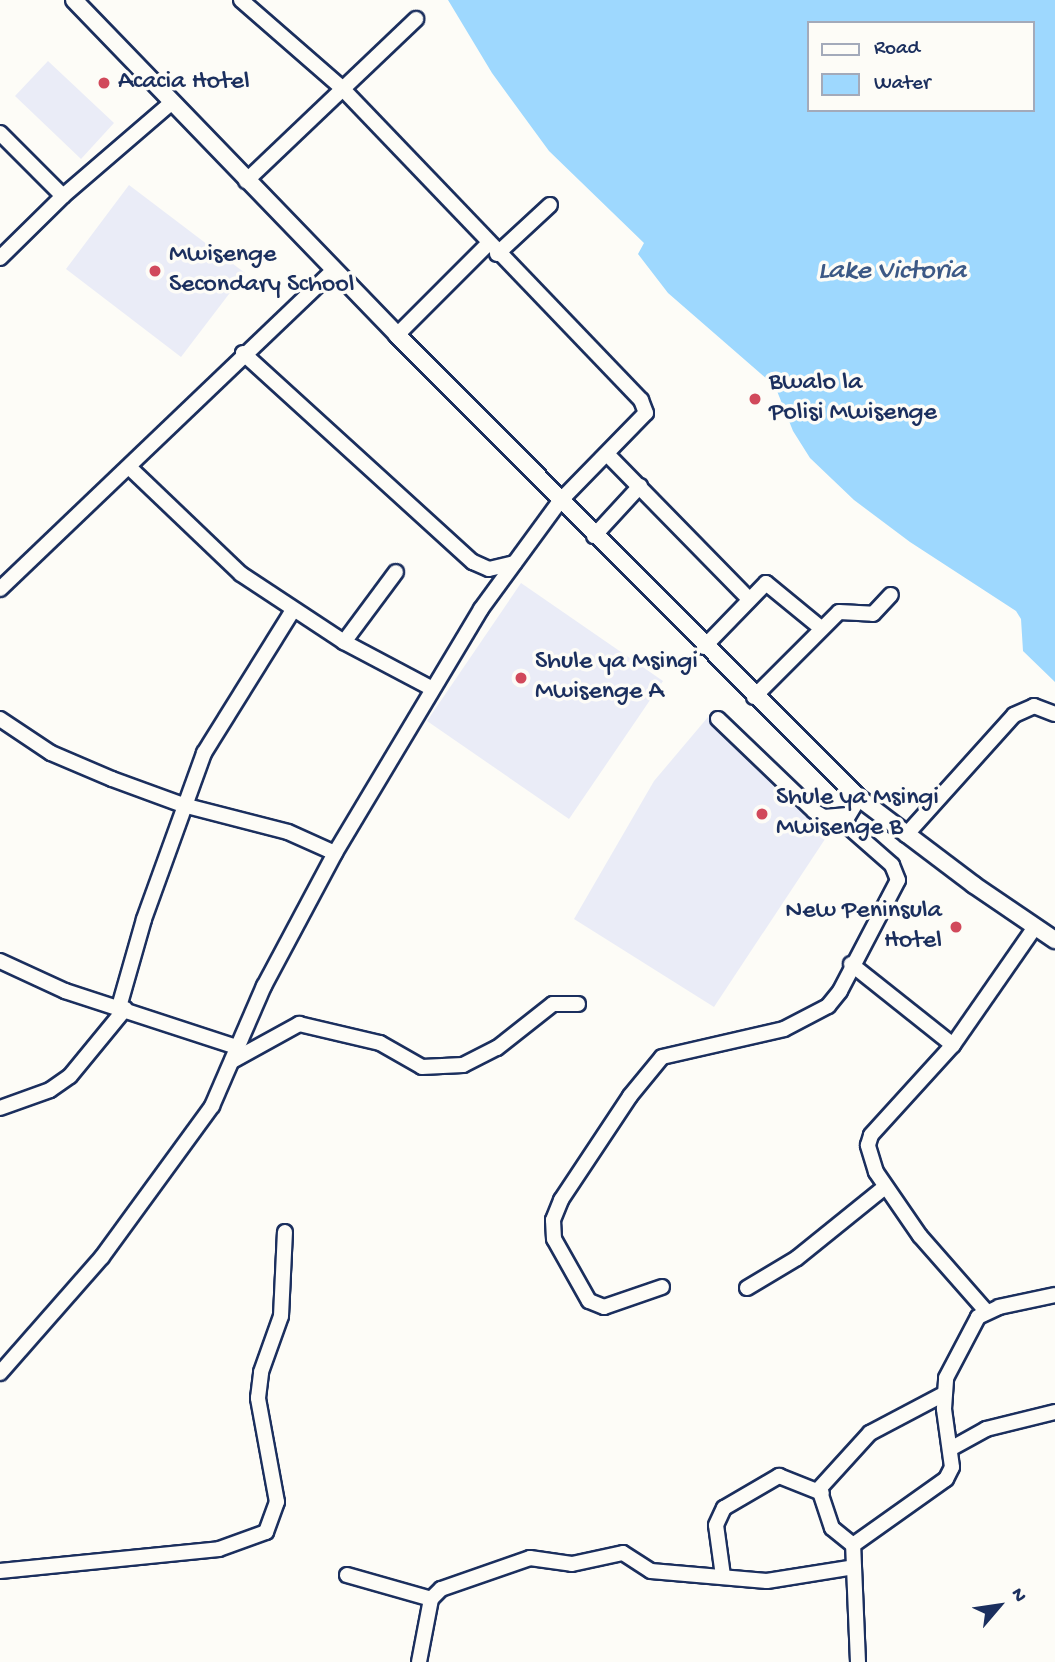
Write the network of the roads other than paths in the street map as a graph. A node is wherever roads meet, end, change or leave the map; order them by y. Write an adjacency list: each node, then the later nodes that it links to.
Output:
1 (74, 0): 5 (street)
2 (241, 0): 4 (street)
3 (416, 19): 4 (street)
4 (342, 88): 7 (street); 10 (street)
5 (170, 104): 7 (street); 8 (street)
6 (0, 133): 8 (street)
7 (246, 181): 12 (street)
8 (63, 196): 11 (street)
9 (550, 205): 10 (street)
10 (493, 249): 13 (street); 15 (street)
11 (0, 258)
12 (333, 271): 13 (street); 14 (street)
13 (397, 335): 18 (street)
14 (243, 353): 16 (street); 20 (street)
15 (608, 455): 17 (street); 18 (street)
16 (131, 468): 22 (street); 25 (street)
17 (640, 486): 19 (street); 24 (street)
18 (560, 501): 19 (street); 20 (street)
19 (594, 536): 28 (street)
20 (514, 563): 29 (street)
21 (396, 572): 27 (street)
22 (0, 589)
23 (891, 595): 26 (street)
24 (749, 599): 26 (street); 28 (street)
25 (293, 610): 27 (street); 35 (street)
26 (822, 629): 30 (street)
27 (344, 642): 29 (street)
28 (704, 646): 30 (street)
29 (431, 688): 38 (street)
30 (754, 697): 34 (street)
31 (1055, 714): 37 (street)
32 (0, 719): 35 (street)
33 (718, 719): 36 (street)
34 (859, 798): 36 (street); 37 (street)
35 (183, 805): 38 (street); 44 (street)
36 (845, 816): 42 (street)
37 (906, 835): 39 (street)
38 (335, 853): 46 (street)
39 (1035, 927): 40 (street); 45 (street)
40 (1055, 940)
41 (0, 961): 44 (street)
42 (851, 964): 45 (street); 50 (street)
43 (578, 1004): 46 (street)
44 (122, 1008): 46 (street); 47 (street)
45 (953, 1045): 48 (street)
46 (234, 1054): 54 (street)
47 (0, 1108)
48 (886, 1187): 51 (street); 53 (street)
49 (285, 1232): 61 (street)
50 (662, 1287)
51 (747, 1288)
52 (1055, 1295): 53 (street)
53 (986, 1311): 55 (street)
54 (0, 1373)
55 (944, 1394): 57 (street); 58 (street)
56 (1055, 1412): 57 (street)
57 (952, 1448): 59 (street)
58 (822, 1493): 59 (street); 63 (street)
59 (853, 1545): 60 (street)
60 (854, 1567): 63 (street); 66 (street)
61 (0, 1571)
62 (347, 1575): 64 (street)
63 (723, 1576): 64 (street)
64 (431, 1599): 65 (street)
65 (419, 1662)
66 (858, 1662)

